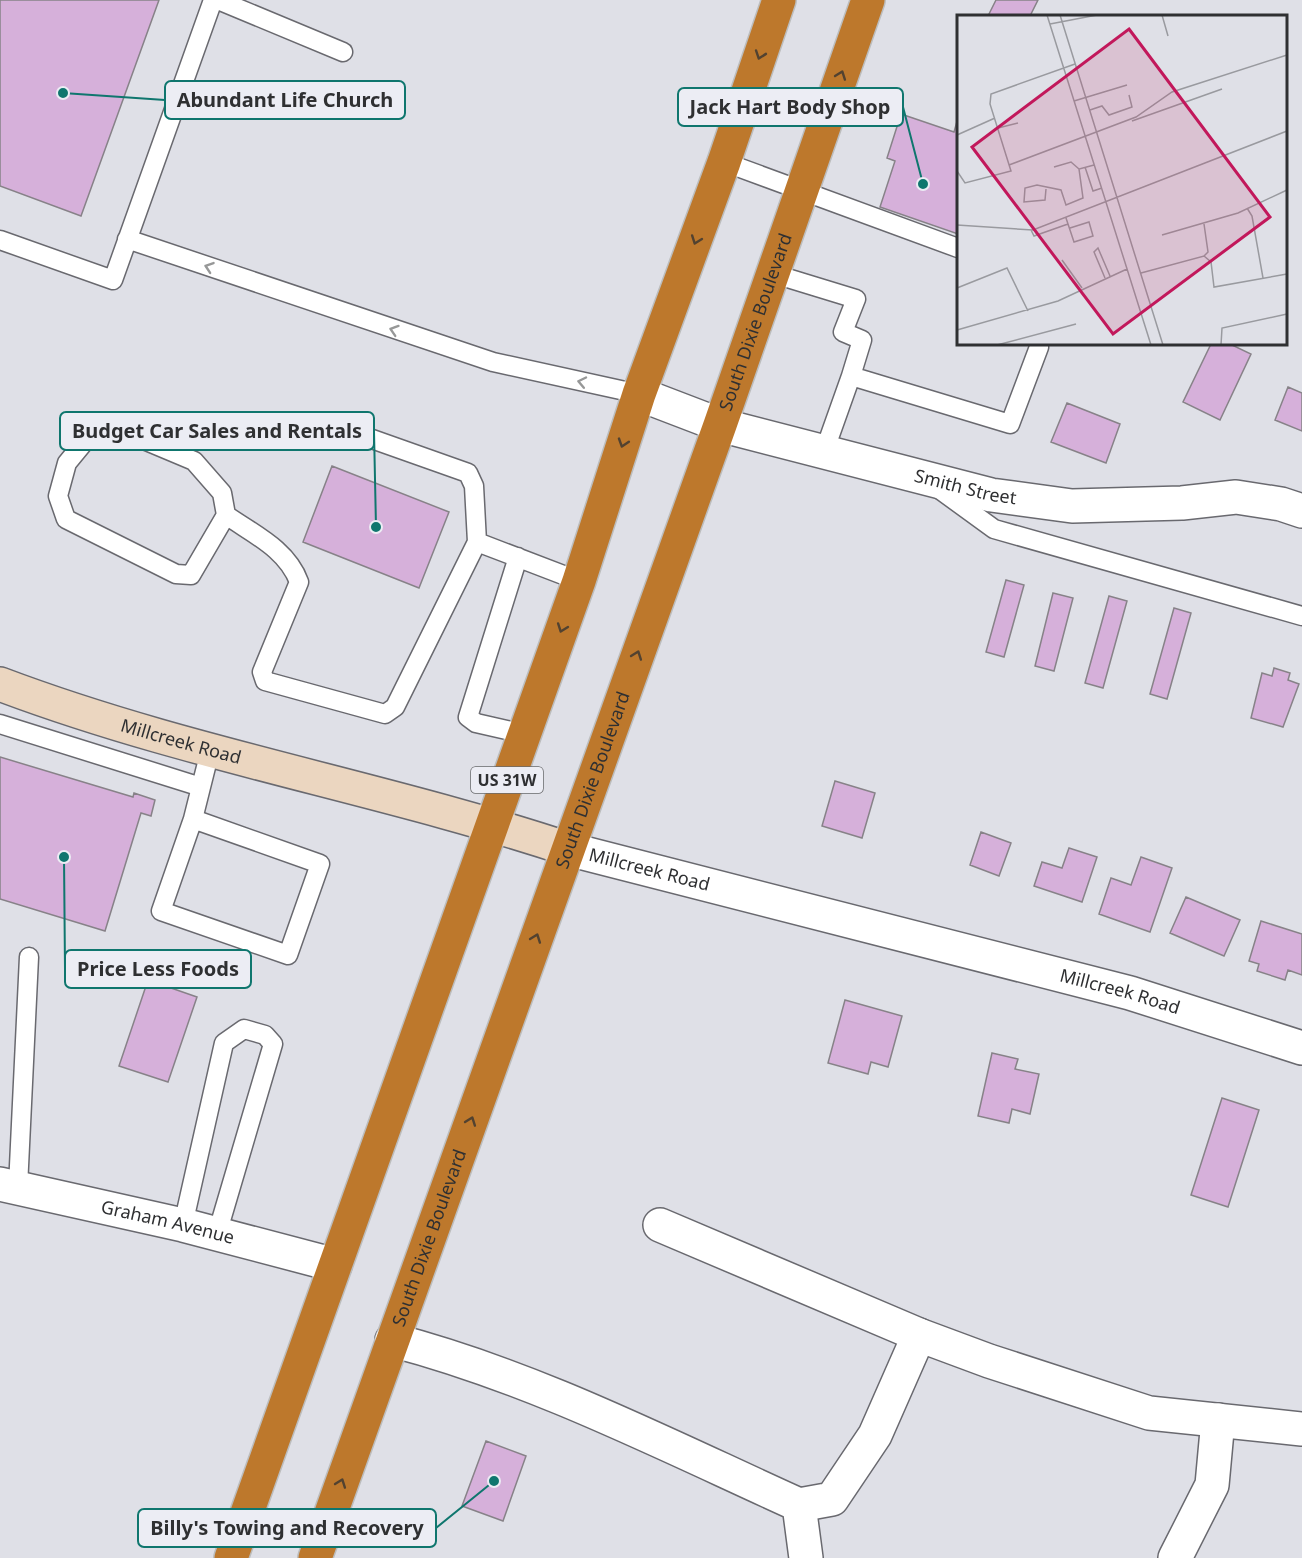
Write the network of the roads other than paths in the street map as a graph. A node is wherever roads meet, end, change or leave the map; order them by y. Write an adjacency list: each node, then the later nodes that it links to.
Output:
1 (213, 0): 8 (lane)
2 (218, 0): 5 (lane)
3 (779, 0): 6 (highway, US 31W, one-way to 6)
4 (868, 0): 7 (highway, South Dixie Boulevard, one-way to 4)
5 (343, 52)
6 (724, 162): 7 (lane); 14 (highway, US 31W, one-way to 14)
7 (800, 190): 10 (lane); 11 (highway, South Dixie Boulevard)
8 (127, 239): 9 (lane); 14 (lane, one-way to 8)
9 (0, 240)
10 (957, 248)
11 (771, 273): 13 (lane); 15 (highway, South Dixie Boulevard)
12 (1039, 347): 13 (lane)
13 (851, 376): 17 (lane)
14 (639, 394): 15 (street, Smith Street); 23 (highway, US 31W, one-way to 23)
15 (720, 425): 17 (street, Smith Street); 32 (highway, South Dixie Boulevard, one-way to 15)
16 (355, 433): 21 (lane)
17 (824, 452): 18 (street, Smith Street)
18 (923, 478): 19 (street, Smith Street); 24 (lane)
19 (1302, 511)
20 (226, 515): 20 (lane); 21 (lane)
21 (477, 542): 22 (lane)
22 (518, 558): 23 (lane); 27 (lane)
23 (579, 580): 27 (highway, US 31W, one-way to 27)
24 (1302, 616)
25 (0, 684): 28 (street, Millcreek Road)
26 (0, 724): 29 (lane)
27 (524, 734): 31 (highway, US 31W)
28 (210, 751): 29 (lane); 31 (street, Millcreek Road)
29 (201, 787): 30 (lane)
30 (194, 819): 30 (lane)
31 (491, 823): 32 (street, Millcreek Road); 39 (highway, US 31W)
32 (568, 849): 34 (street, Millcreek Road); 41 (highway, South Dixie Boulevard, one-way to 32)
33 (29, 957): 35 (lane)
34 (1302, 1048)
35 (9, 1186): 36 (street, Graham Avenue)
36 (183, 1225): 38 (street, Graham Avenue); 38 (lane)
37 (660, 1225): 40 (street)
38 (217, 1234): 39 (street, Graham Avenue)
39 (335, 1264): 45 (highway, US 31W)
40 (919, 1335): 42 (street); 44 (street)
41 (392, 1340): 44 (street); 46 (highway, South Dixie Boulevard, one-way to 41)
42 (1218, 1420): 43 (street); 48 (street)
43 (1302, 1429)
44 (799, 1504): 47 (street)
45 (231, 1558)
46 (315, 1558)
47 (806, 1558)
48 (1175, 1558)

